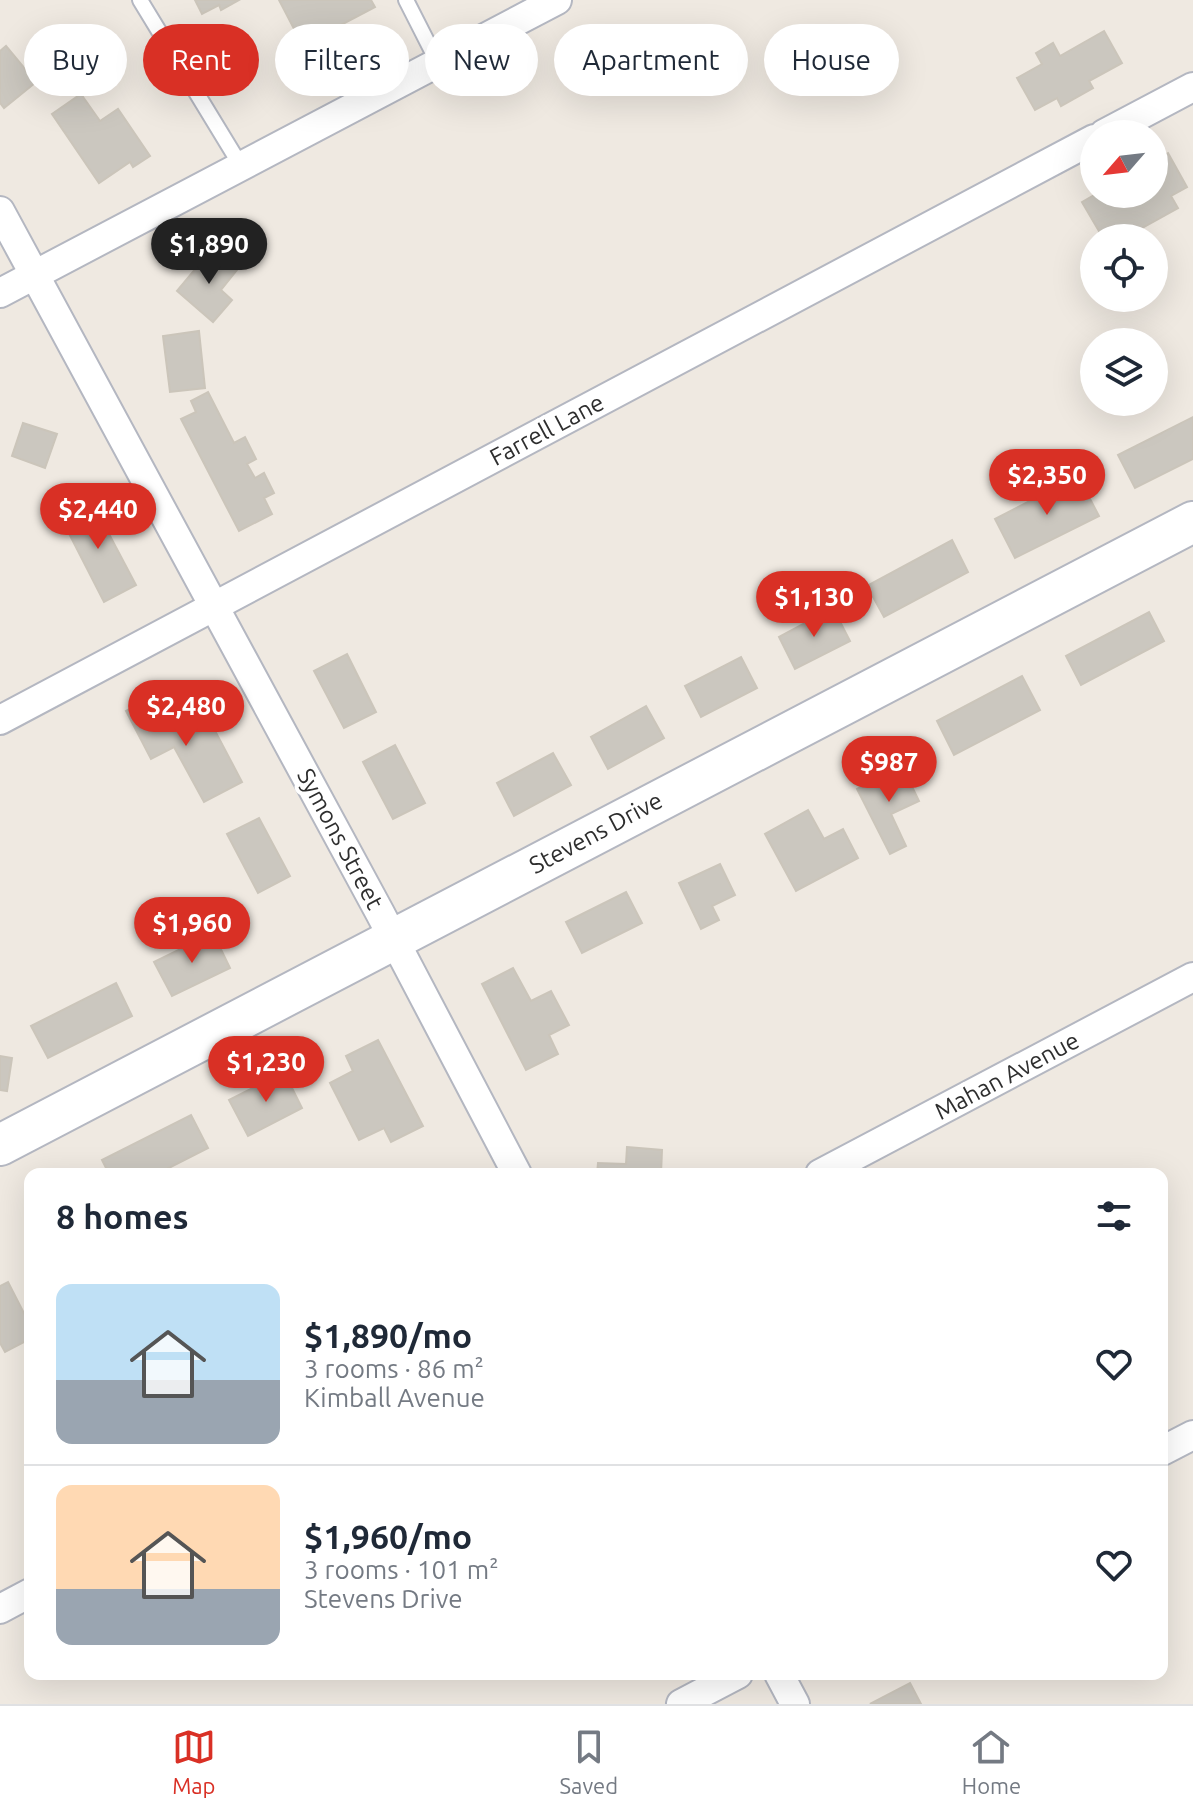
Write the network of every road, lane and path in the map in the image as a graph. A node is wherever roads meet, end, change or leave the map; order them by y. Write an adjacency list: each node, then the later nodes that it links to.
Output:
1 (140, 0): 10 (lane)
2 (406, 0): 5 (lane)
3 (557, 0): 4 (street)
4 (512, 24)
5 (425, 37)
6 (425, 70): 10 (street)
7 (1193, 87): 8 (street)
8 (1131, 120)
9 (1080, 146): 15 (street, Farrell Lane)
10 (241, 166): 12 (street)
11 (0, 211): 12 (street, Symons Street)
12 (36, 274): 13 (street); 15 (street, Symons Street)
13 (0, 293)
14 (1193, 522): 17 (main road, Stevens Drive)
15 (215, 606): 16 (street, Farrell Lane); 17 (street, Symons Street)
16 (0, 720)
17 (394, 939): 19 (main road, Stevens Drive); 20 (street, Symons Street)
18 (1193, 977): 21 (street, Mahan Avenue)
19 (0, 1145)
20 (514, 1168)
21 (831, 1168)
22 (1193, 1435): 23 (street)
23 (1168, 1448)
24 (24, 1596): 25 (street)
25 (0, 1609)
26 (727, 1680): 28 (street)
27 (782, 1680): 29 (street)
28 (681, 1704)
29 (795, 1704)

